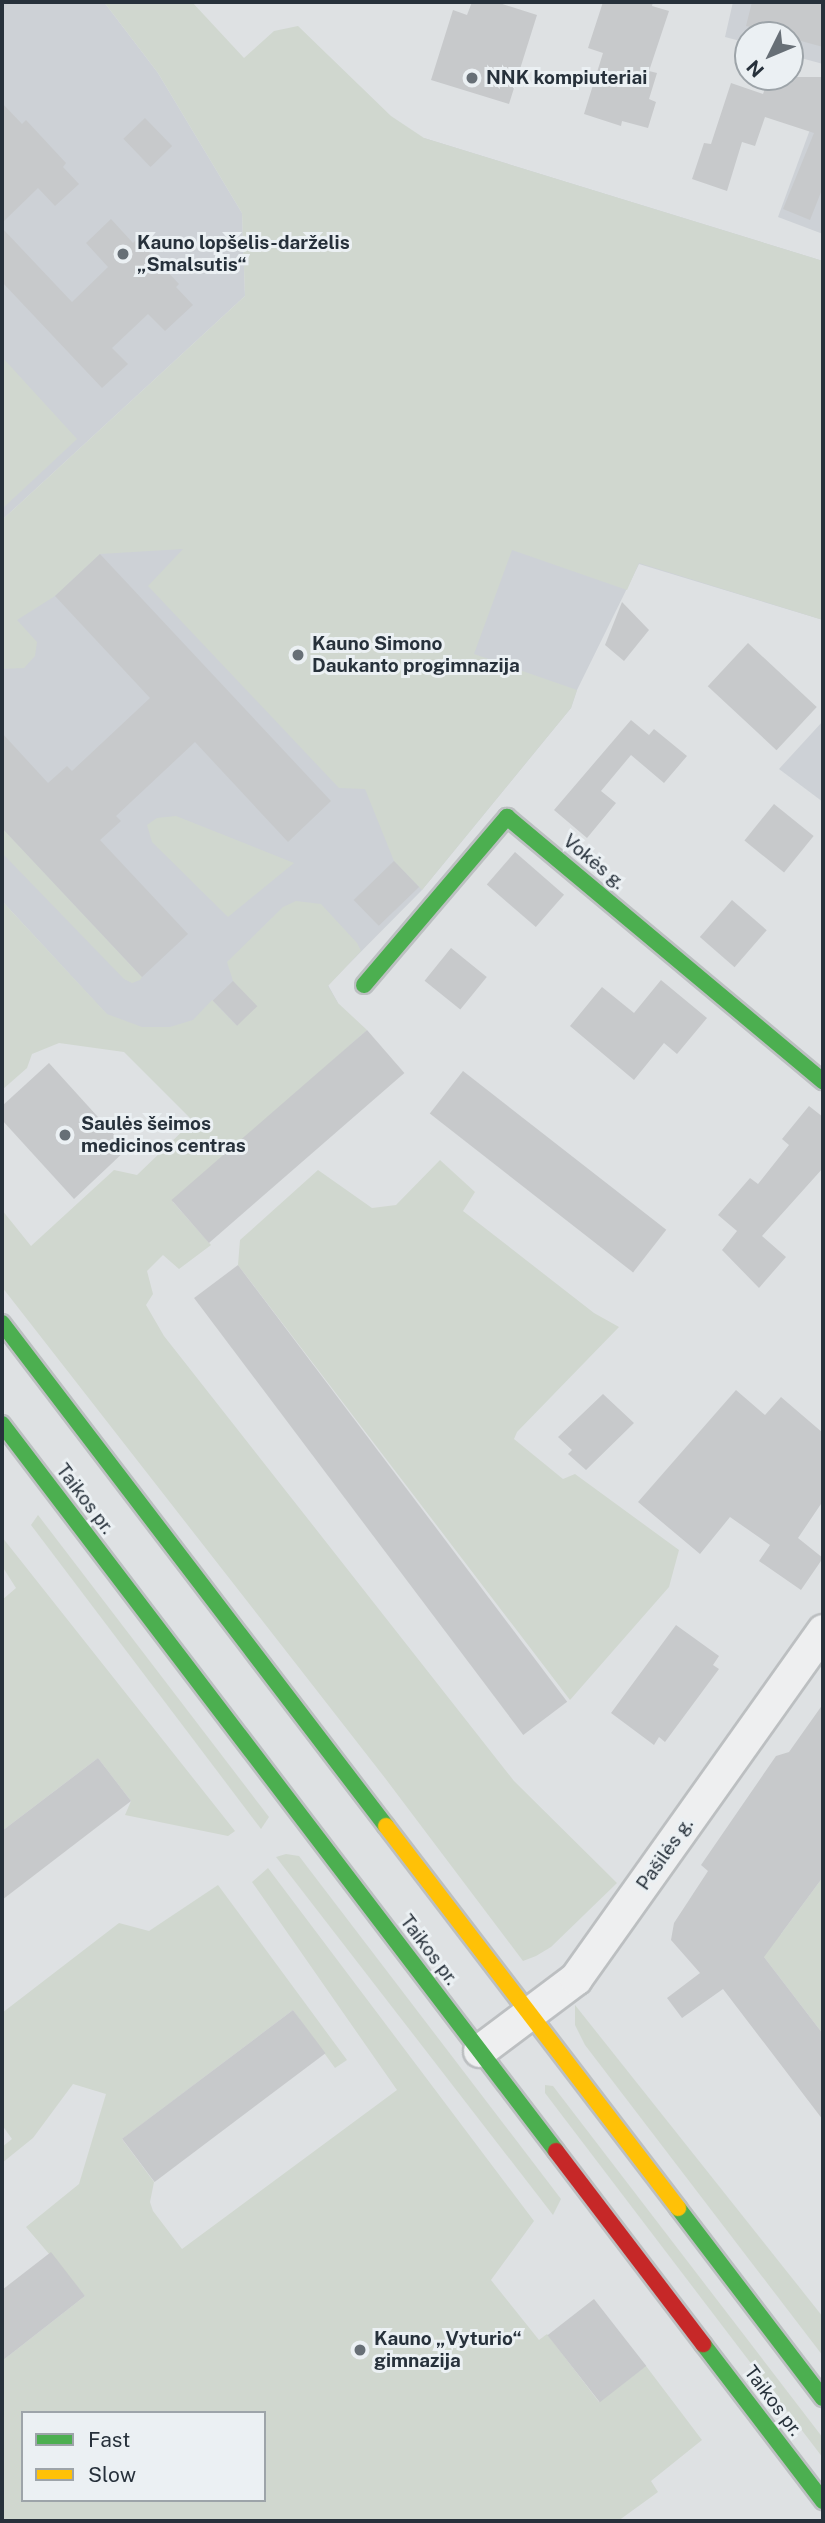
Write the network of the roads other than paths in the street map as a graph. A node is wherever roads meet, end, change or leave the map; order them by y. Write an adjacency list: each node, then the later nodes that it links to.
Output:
1 (364, 985): 2 (main road, Vokės g.)
2 (823, 1081)
3 (2, 1323): 6 (main road)
4 (2, 1424): 7 (main road, Taikos pr.)
5 (818, 1649): 6 (street, Pašilės g.)
6 (530, 2014): 7 (street, Pašilės g.); 8 (main road)
7 (480, 2051): 9 (main road, Taikos pr.)
8 (823, 2398)
9 (823, 2501)

